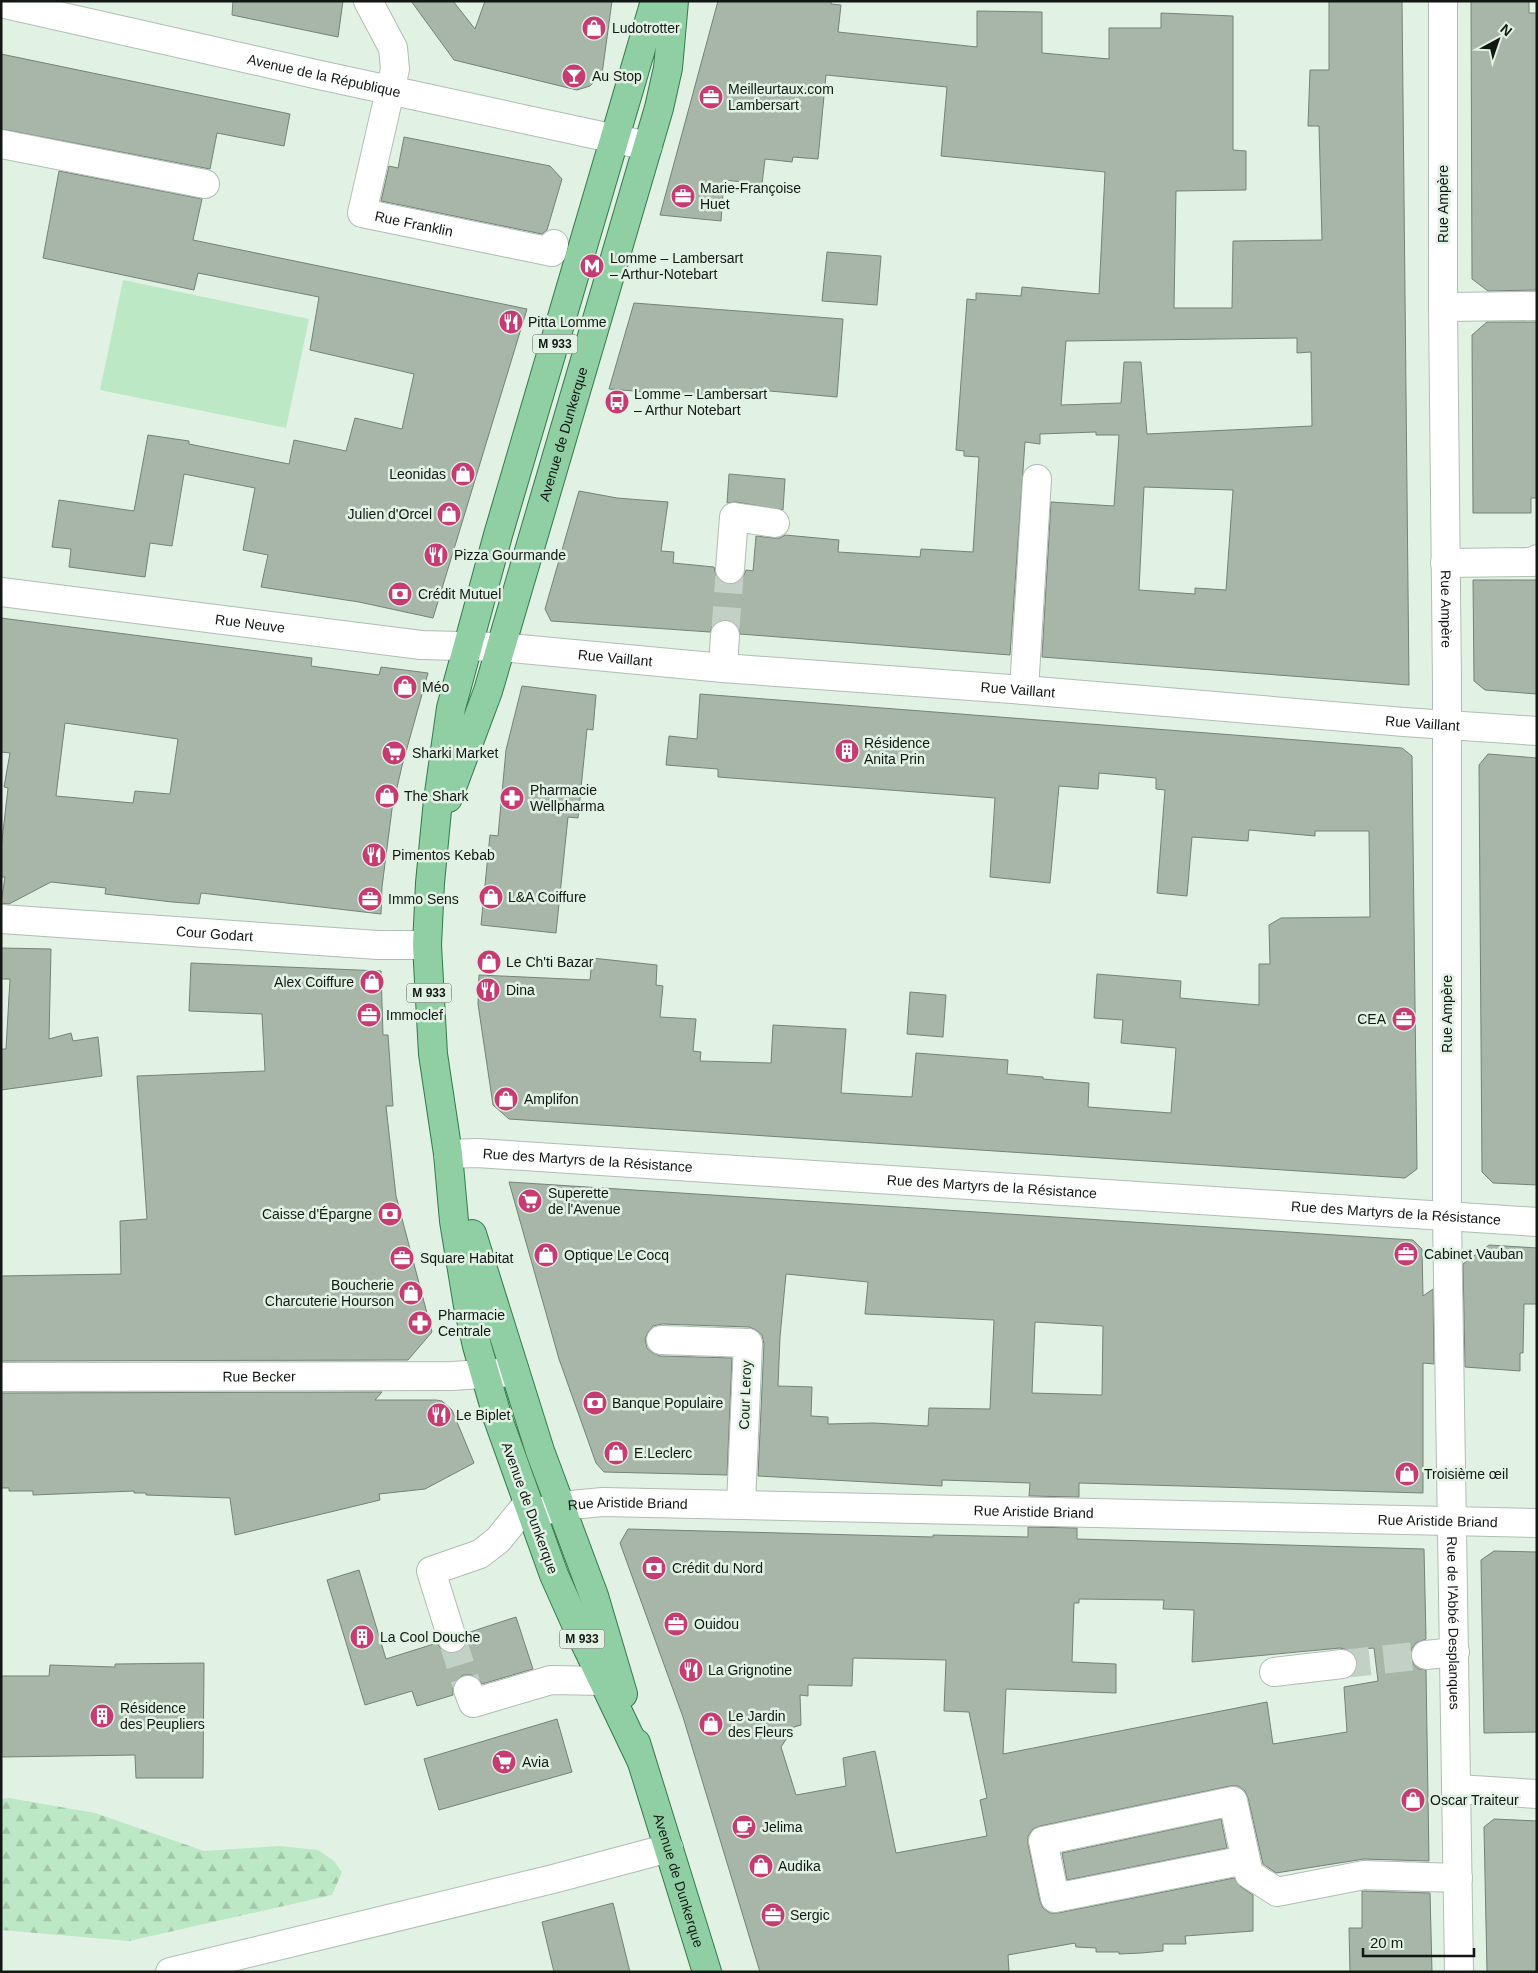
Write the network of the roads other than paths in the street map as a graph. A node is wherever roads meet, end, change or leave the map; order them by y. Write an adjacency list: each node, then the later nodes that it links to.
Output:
1 (368, 1): 6 (street)
2 (655, 1): 7 (main road, Avenue de Dunkerque / M 933)
3 (674, 1): 9 (main road, Avenue de Dunkerque / M 933)
4 (1442, 1): 13 (street, Rue Ampère)
5 (1, 2): 6 (street, Avenue de la République)
6 (390, 90): 7 (street, Avenue de la République); 11 (street, Rue Franklin)
7 (616, 139): 9 (street, Avenue de la République); 21 (main road, Avenue de Dunkerque / M 933)
8 (1, 144): 10 (street)
9 (648, 146): 22 (main road, Avenue de Dunkerque / M 933)
10 (205, 184)
11 (554, 244)
12 (1537, 306): 13 (street)
13 (1443, 307): 17 (street, Rue Ampère)
14 (1037, 479): 24 (street)
15 (775, 523): 18 (street)
16 (1537, 559): 17 (street)
17 (1445, 563): 25 (street, Rue Ampère)
18 (730, 569)
19 (1, 592): 21 (street, Rue Neuve)
20 (725, 635): 23 (street)
21 (467, 646): 22 (street, Rue Neuve); 27 (main road, Avenue de Dunkerque / M 933)
22 (500, 647): 23 (street, Rue Vaillant); 27 (main road, Avenue de Dunkerque / M 933)
23 (723, 668): 24 (street, Rue Vaillant)
24 (1024, 690): 25 (street, Rue Vaillant)
25 (1446, 725): 26 (street, Rue Vaillant); 31 (street, Rue Ampère)
26 (1537, 731)
27 (436, 830): 29 (main road, Avenue de Dunkerque / M 933)
28 (1, 919): 29 (street, Cour Godart)
29 (427, 945): 30 (main road, Avenue de Dunkerque / M 933)
30 (448, 1154): 31 (street, Rue des Martyrs de la Résistance); 34 (main road, Avenue de Dunkerque / M 933); 35 (main road, Avenue de Dunkerque / M 933)
31 (1447, 1216): 32 (street, Rue des Martyrs de la Résistance); 40 (street, Rue de l'Abbé Desplanques)
32 (1537, 1222)
33 (662, 1340): 37 (street, Cour Leroy)
34 (515, 1372): 35 (street, Rue Becker); 38 (main road, Avenue de Dunkerque / M 933)
35 (485, 1374): 36 (street, Rue Becker); 39 (main road, Avenue de Dunkerque / M 933)
36 (1, 1378)
37 (741, 1504): 38 (street, Rue Aristide Briand); 40 (street, Rue Aristide Briand)
38 (560, 1506): 39 (street, Rue Aristide Briand); 49 (main road, Avenue de Dunkerque / M 933)
39 (530, 1509): 42 (street); 47 (main road, Avenue de Dunkerque / M 933)
40 (1452, 1520): 41 (street, Rue Aristide Briand); 43 (street, Rue de l'Abbé Desplanques)
41 (1537, 1522)
42 (452, 1638)
43 (1455, 1652): 44 (street); 50 (street, Rue de l'Abbé Desplanques)
44 (1426, 1655)
45 (1342, 1664): 46 (street)
46 (1274, 1672)
47 (603, 1681): 48 (street); 49 (main road, Avenue de Dunkerque / M 933)
48 (468, 1690)
49 (640, 1760): 52 (main road, Avenue de Dunkerque / M 933)
50 (1457, 1789): 51 (street); 54 (street, Rue de l'Abbé Desplanques)
51 (1537, 1794)
52 (669, 1848): 55 (street); 56 (main road, Avenue de Dunkerque / M 933)
53 (1246, 1860): 53 (street); 54 (street)
54 (1458, 1878): 57 (street, Rue de l'Abbé Desplanques)
55 (170, 1972)
56 (707, 1972)
57 (1459, 1972)

